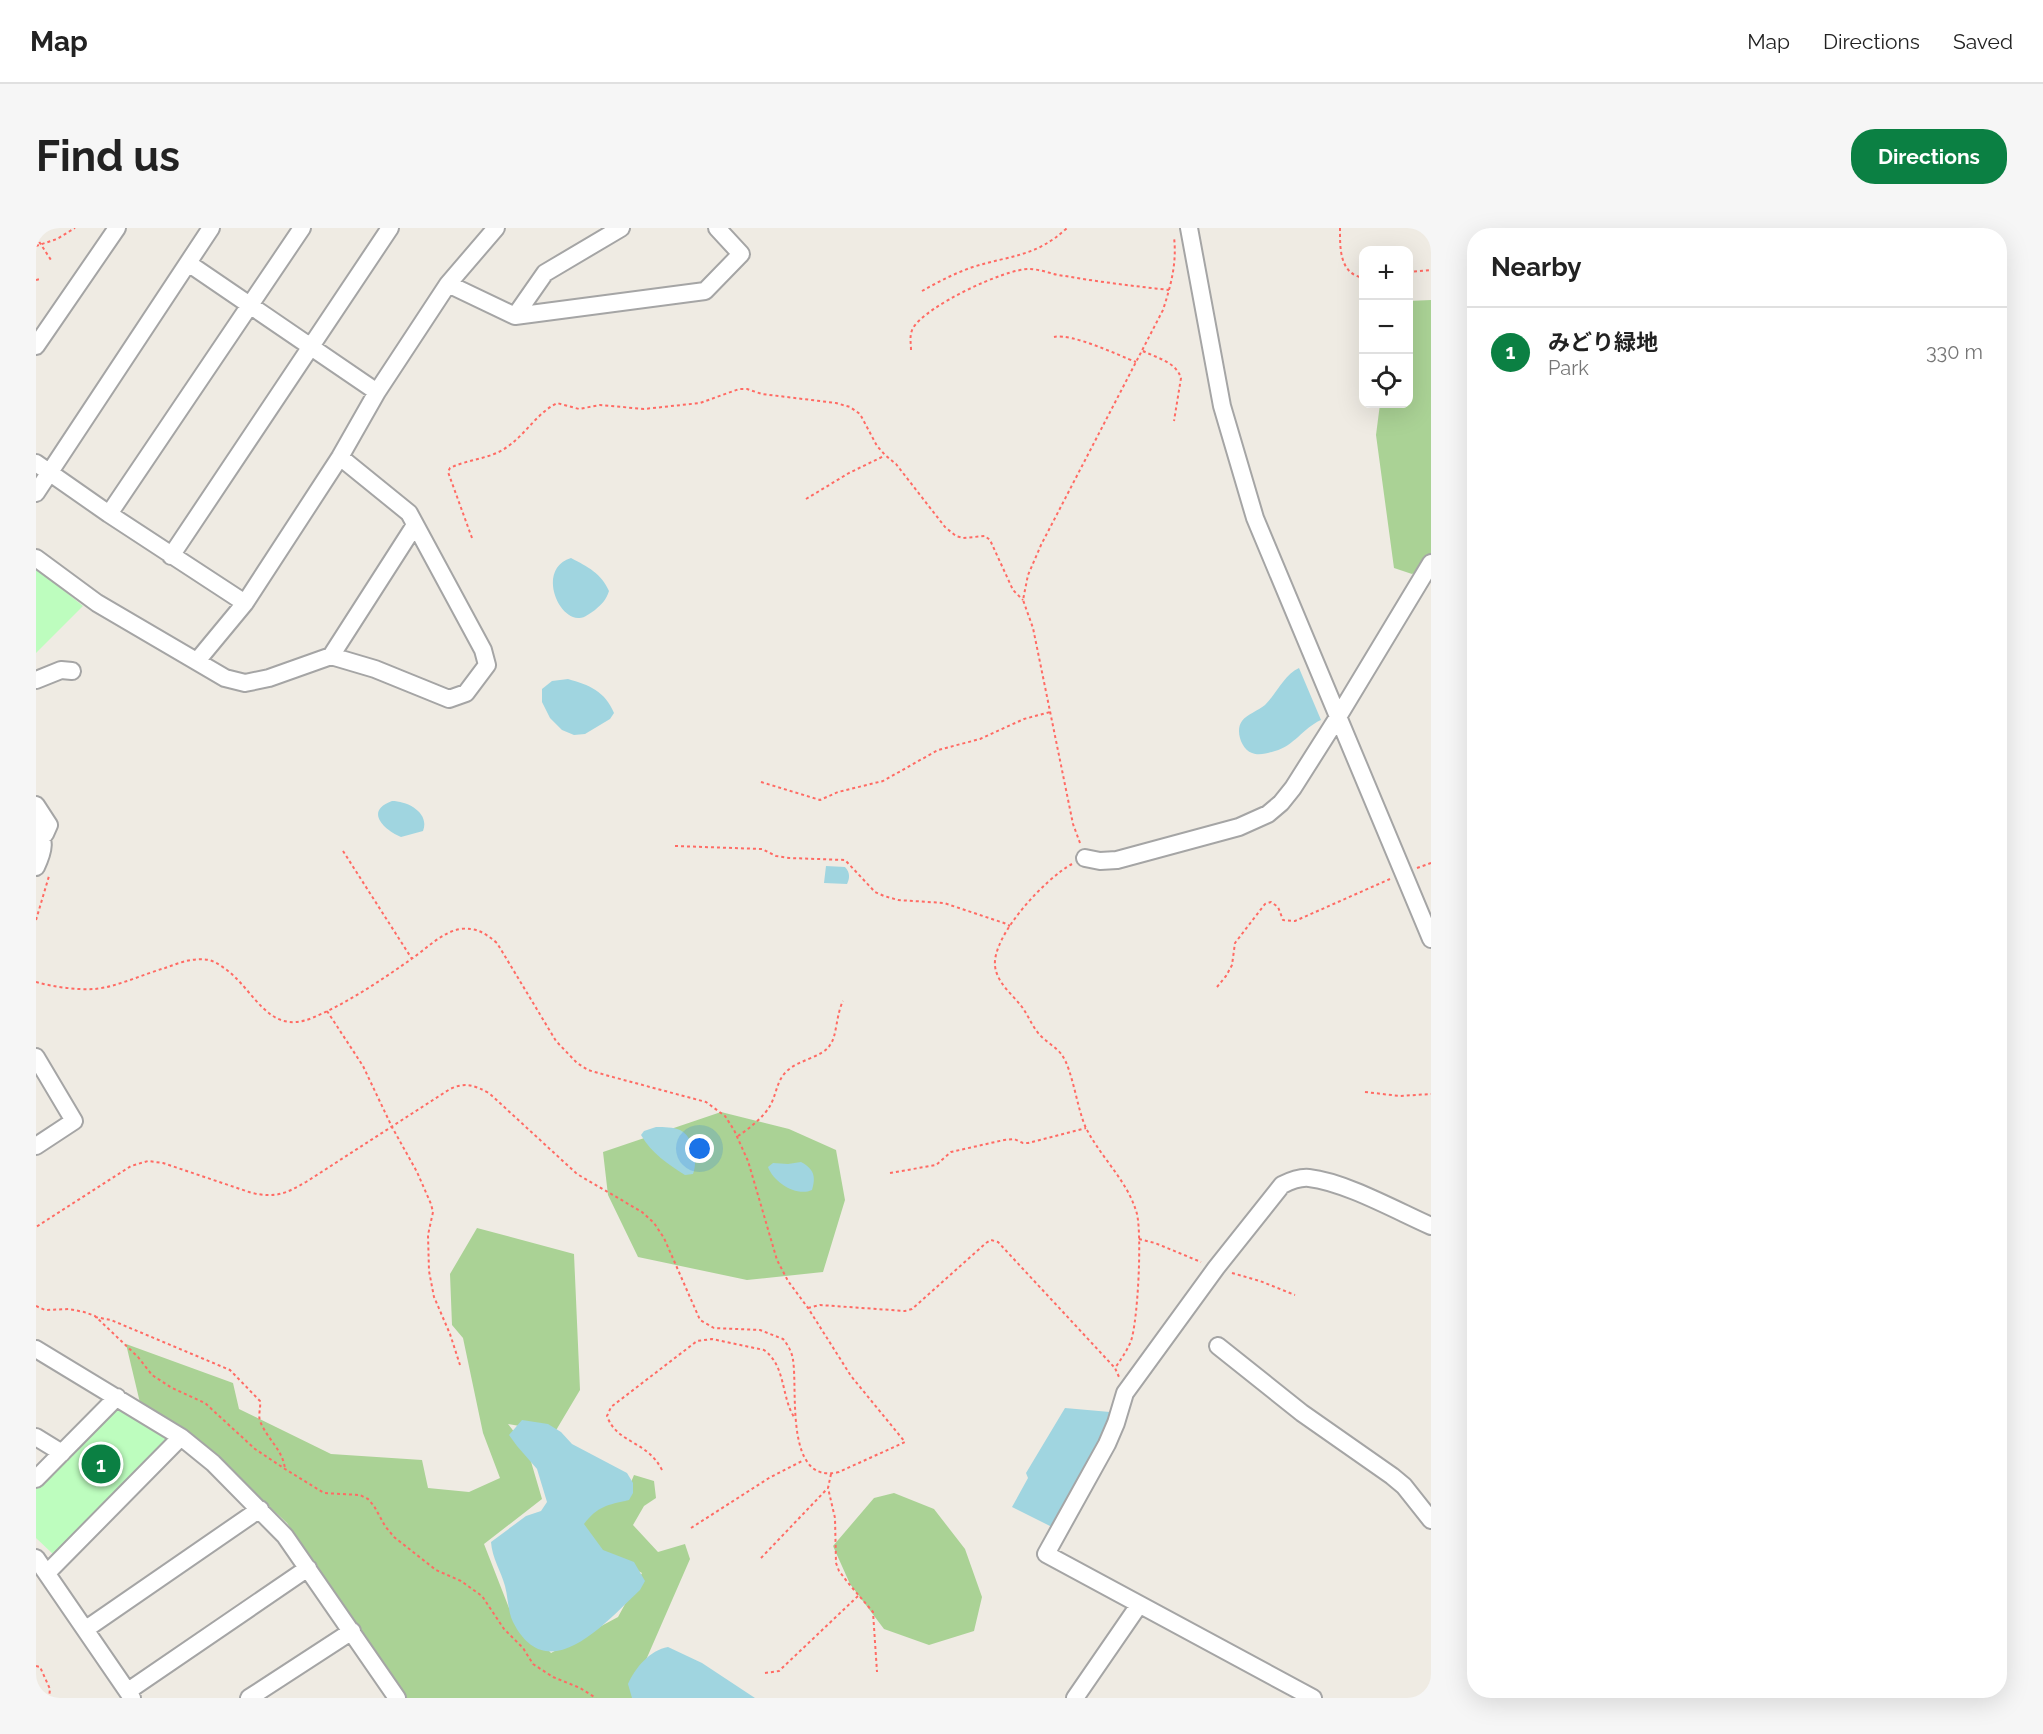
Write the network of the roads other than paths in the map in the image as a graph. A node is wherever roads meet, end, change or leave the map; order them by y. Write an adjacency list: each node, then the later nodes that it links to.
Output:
1 (117, 228): 13 (street)
2 (212, 228): 9 (street)
3 (302, 228): 11 (street)
4 (390, 228): 14 (street)
5 (496, 228): 10 (street)
6 (621, 228): 12 (street)
7 (717, 228): 12 (street)
8 (1189, 228): 30 (street)
9 (188, 263): 11 (street); 18 (street)
10 (448, 284): 12 (street); 15 (street)
11 (251, 305): 14 (street); 20 (street)
12 (514, 316)
13 (36, 346)
14 (311, 347): 15 (street); 22 (street)
15 (377, 392): 16 (street)
16 (340, 457): 21 (street); 25 (street)
17 (36, 463): 18 (street)
18 (51, 472): 19 (street); 20 (street)
19 (36, 493)
20 (109, 514): 22 (street)
21 (415, 525): 26 (street); 26 (street)
22 (171, 556): 25 (street)
23 (36, 558): 27 (street)
24 (1431, 563): 30 (street)
25 (245, 603): 27 (street)
26 (331, 656): 27 (street)
27 (197, 661)
28 (72, 671): 29 (street)
29 (36, 680)
30 (1338, 717): 33 (street); 35 (street)
31 (36, 805): 32 (street)
32 (40, 831): 34 (street)
33 (1085, 858)
34 (36, 867)
35 (1431, 939)
36 (36, 1058): 37 (street)
37 (36, 1146)
38 (1431, 1226): 51 (street)
39 (1218, 1346): 47 (street)
40 (36, 1348): 41 (street)
41 (117, 1397): 43 (street); 44 (street)
42 (36, 1437): 44 (street)
43 (181, 1437): 46 (street); 50 (street)
44 (62, 1453): 45 (street)
45 (36, 1479)
46 (260, 1509): 49 (street); 52 (street)
47 (1431, 1520)
48 (36, 1557): 50 (street)
49 (308, 1568): 53 (street); 54 (street)
50 (48, 1572): 52 (street)
51 (1139, 1605): 57 (street); 58 (street)
52 (86, 1629): 54 (street)
53 (352, 1631): 55 (street); 56 (street)
54 (130, 1694)
55 (390, 1696)
56 (249, 1698)
57 (1075, 1698)
58 (1313, 1698)

